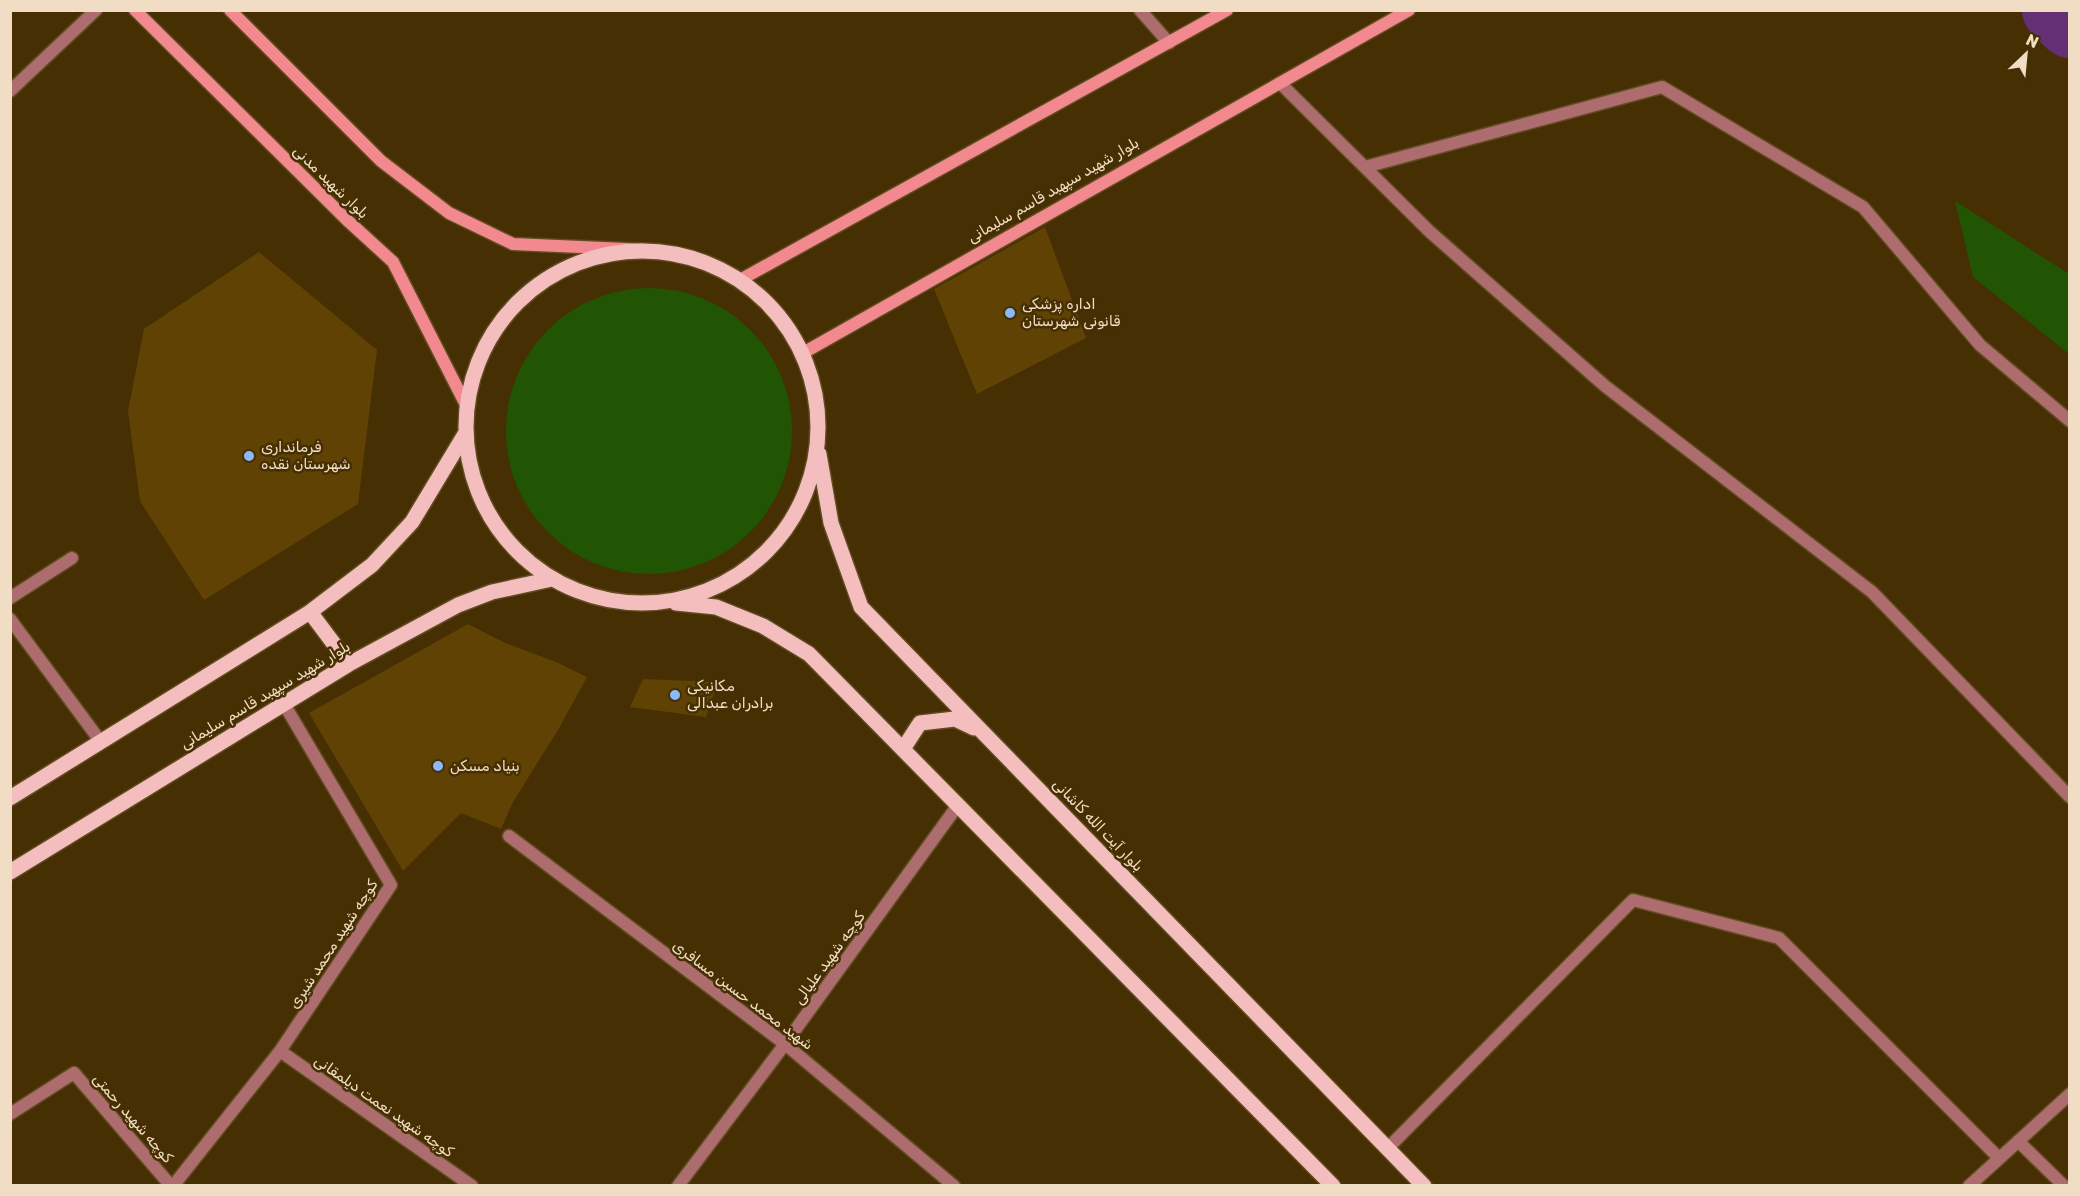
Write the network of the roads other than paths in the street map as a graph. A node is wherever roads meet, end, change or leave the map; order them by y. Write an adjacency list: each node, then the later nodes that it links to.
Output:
1 (96, 10): 9 (street)
2 (135, 10): 14 (main road, بلوار شهید مدنی)
3 (230, 10): 11 (main road)
4 (1140, 10): 7 (street)
5 (1227, 10): 7 (main road)
6 (1409, 10): 8 (main road, بلوار شهید سپهبد قاسم سلیمانی)
7 (1169, 43): 12 (main road)
8 (1280, 83): 10 (street); 13 (main road, بلوار شهید سپهبد قاسم سلیمانی)
9 (10, 91)
10 (1365, 167): 15 (street); 29 (street)
11 (648, 250): 12 (main road); 14 (main road)
12 (740, 280): 13 (main road)
13 (803, 353): 17 (main road)
14 (466, 405): 16 (main road)
15 (2070, 421)
16 (465, 434): 19 (main road); 22 (main road)
17 (818, 448): 21 (main road); 26 (main road, بلوار آیت الله کاشانی)
18 (72, 558): 20 (street)
19 (552, 579): 21 (main road); 24 (main road, بلوار شهید سپهبد قاسم سلیمانی)
20 (10, 598)
21 (664, 602): 28 (main road)
22 (310, 612): 24 (main road); 27 (main road)
23 (10, 619): 27 (street)
24 (349, 664): 25 (main road, بلوار شهید سپهبد قاسم سلیمانی)
25 (284, 704): 33 (main road, بلوار شهید سپهبد قاسم سلیمانی); 35 (street, کوچه شهید محمد شیری)
26 (985, 734): 28 (main road); 39 (main road, بلوار آیت الله کاشانی)
27 (101, 742): 30 (main road)
28 (903, 749): 31 (main road)
29 (2070, 797)
30 (10, 798)
31 (958, 805): 34 (street, کوچه شهید علیالی); 45 (main road)
32 (508, 836): 34 (street, شهید محمد حسین مسافری)
33 (10, 872)
34 (785, 1044): 43 (street, کوچه شهید علیالی); 44 (street, شهید محمد حسین مسافری)
35 (280, 1051): 41 (street, کوچه شهید محمد شیری); 42 (street, کوچه شهید نعمت دیلمقانی)
36 (2070, 1094): 38 (street)
37 (10, 1114): 41 (street, کوچه شهید رحمتی)
38 (2018, 1141): 40 (street); 48 (street)
39 (1388, 1148): 40 (street); 46 (main road, بلوار آیت الله کاشانی)
40 (1999, 1158): 47 (street)
41 (172, 1185)
42 (472, 1185)
43 (678, 1185)
44 (954, 1185)
45 (1332, 1185)
46 (1424, 1185)
47 (1969, 1185)
48 (2064, 1185)

